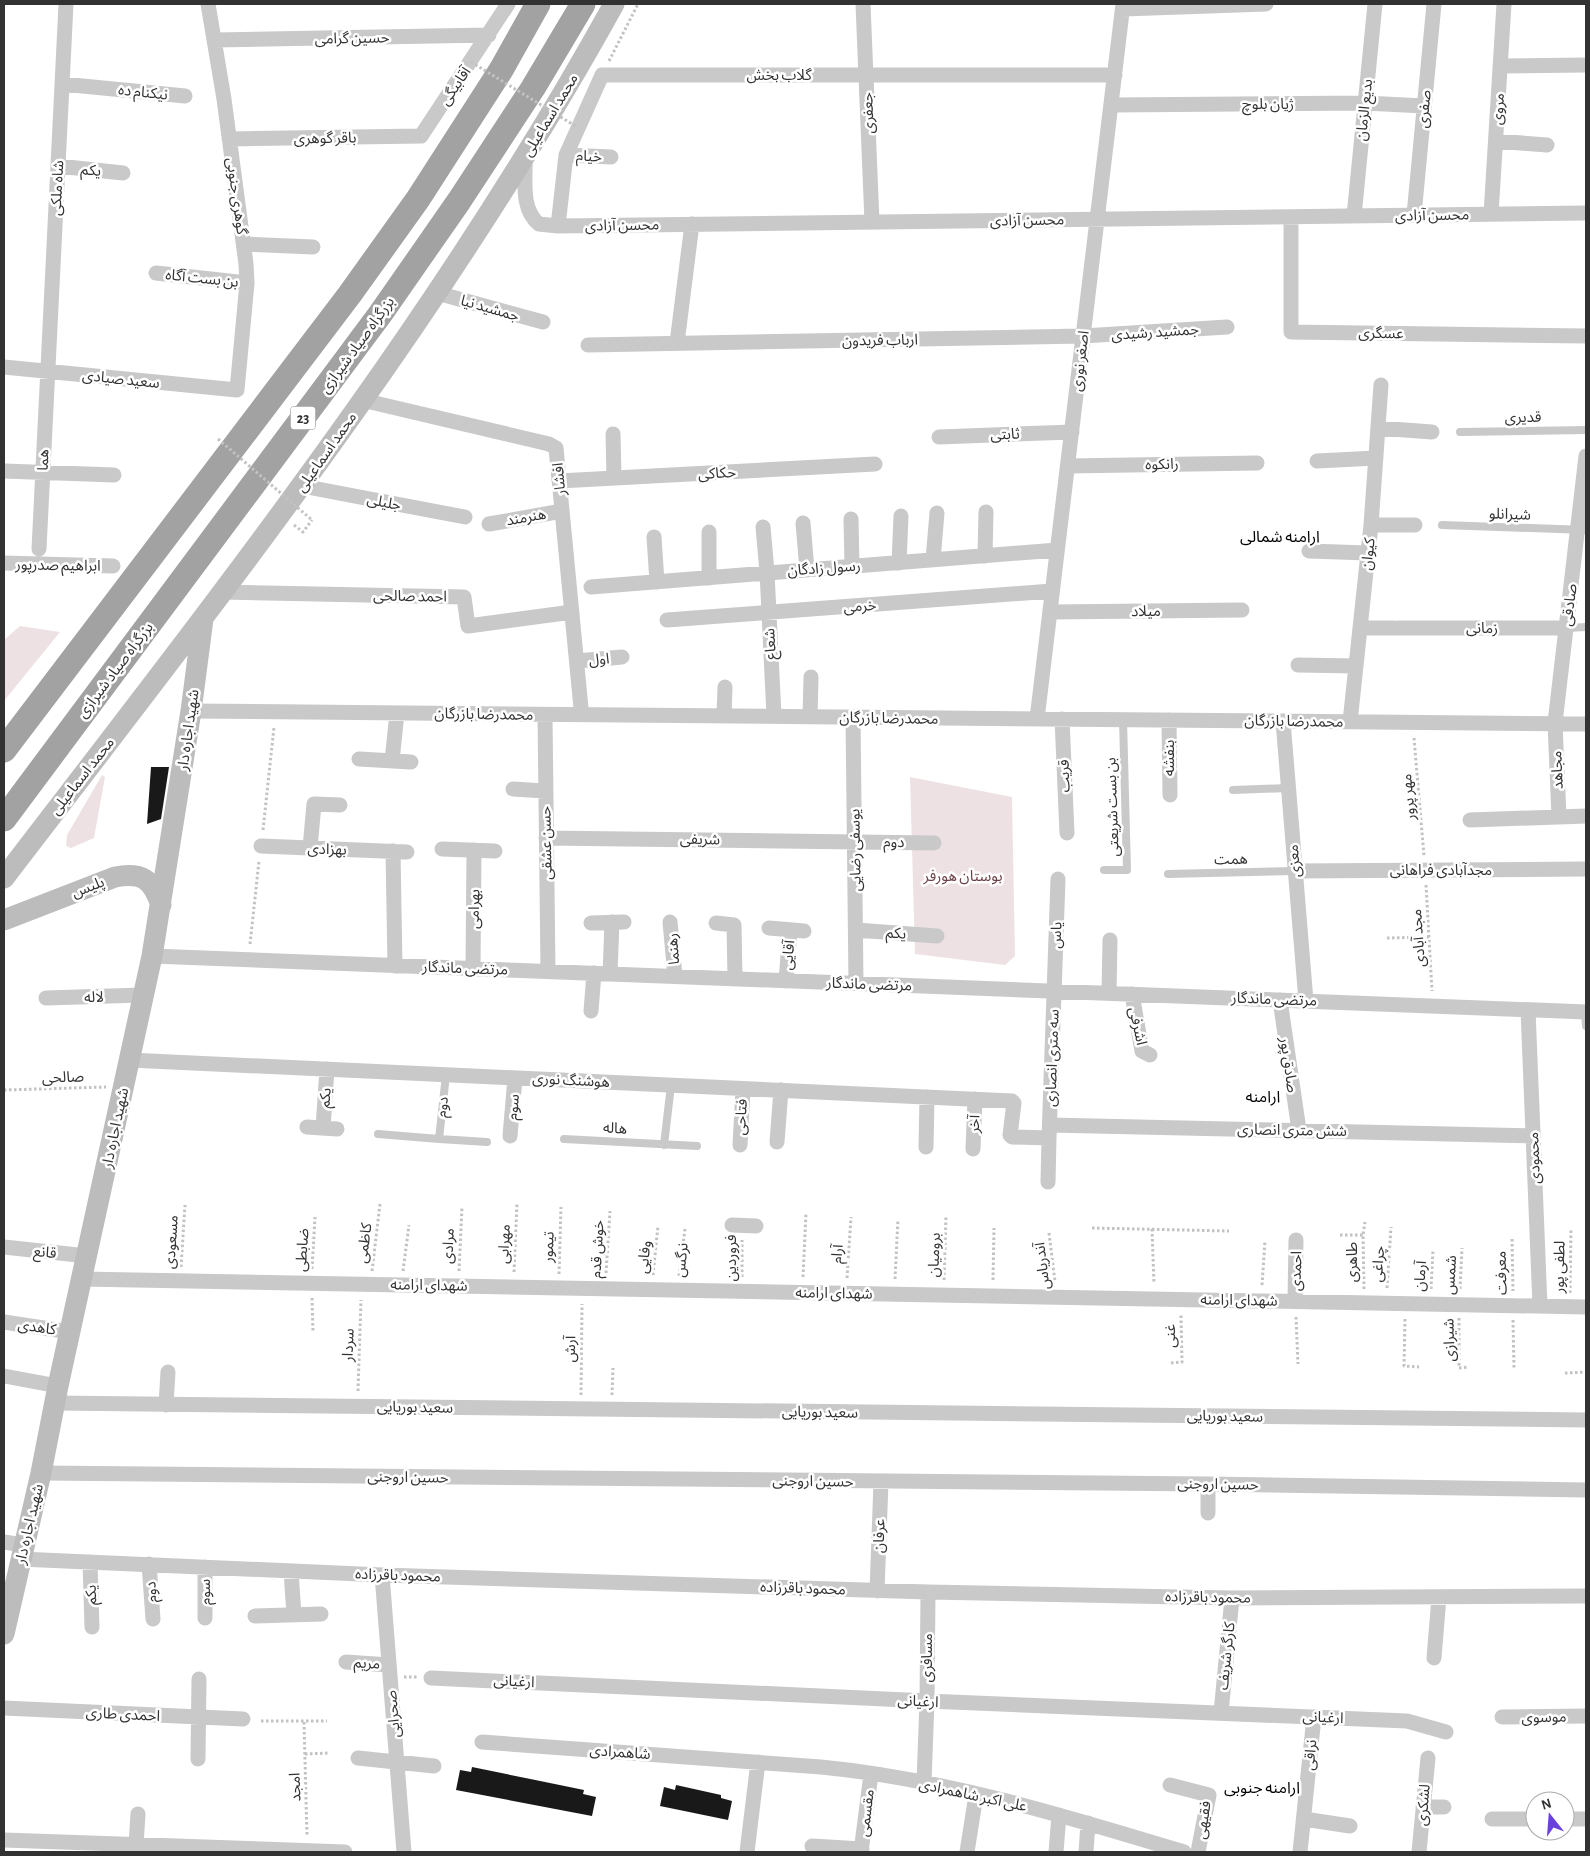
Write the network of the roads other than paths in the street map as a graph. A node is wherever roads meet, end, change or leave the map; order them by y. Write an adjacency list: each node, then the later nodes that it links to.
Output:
1 (66, 4): 19 (street, شاه ملکی)
2 (208, 4): 14 (street, گوهری جنوبی)
3 (508, 4): 13 (street, آقابیگی)
4 (538, 4): 140 (highway, 23)
5 (583, 4): 152 (highway, بزرگراه صیاد شیرازی / 23)
6 (614, 4): 29 (main road, محمد اسماعیلی)
7 (863, 4): 17 (street, جعفری)
8 (1266, 4): 12 (street)
9 (1375, 4): 21 (street, بدیع الزمان)
10 (1434, 4): 23 (street, صفری)
11 (1504, 4): 16 (street, مروی)
12 (1123, 6): 18 (street, اصغر نوری)
13 (488, 35): 14 (street, حسین گرامی); 24 (street, آقابیگی)
14 (215, 40): 25 (street, گوهری جنوبی)
15 (1586, 65): 16 (street)
16 (1500, 66): 26 (street, مروی)
17 (866, 75): 18 (street, گلاب بخش); 28 (street, گلاب بخش); 39 (street, جعفری)
18 (1115, 75): 22 (street, اصغر نوری)
19 (62, 84): 20 (street, نیکنام ده); 31 (street, شاه ملکی)
20 (185, 96)
21 (1365, 104): 22 (street, ژیان بلوچ); 23 (street, ژیان بلوچ); 36 (street, بدیع الزمان)
22 (1111, 105): 38 (street, اصغر نوری)
23 (1424, 106): 35 (street, صفری)
24 (421, 136): 25 (street, باقر گوهری)
25 (229, 139): 42 (street, گوهری جنوبی)
26 (1496, 141): 27 (street); 34 (street, مروی)
27 (1546, 145)
28 (566, 155): 30 (street, خیام); 41 (street)
29 (525, 157): 41 (street, محسن آزادی); 46 (main road, محمد اسماعیلی)
30 (611, 157)
31 (58, 166): 32 (street, یکم); 54 (street, شاه ملکی)
32 (123, 173)
33 (1586, 213): 34 (street, محسن آزادی)
34 (1491, 214): 35 (street, محسن آزادی)
35 (1414, 215): 36 (street, محسن آزادی)
36 (1354, 216): 37 (street, محسن آزادی)
37 (1291, 217): 38 (street, محسن آزادی); 50 (street, عسگری)
38 (1098, 219): 39 (street, محسن آزادی); 49 (street, اصغر نوری)
39 (872, 222): 40 (street, محسن آزادی)
40 (692, 224): 41 (street, محسن آزادی); 51 (street)
41 (558, 226)
42 (244, 244): 43 (street); 45 (street, گوهری جنوبی)
43 (313, 247)
44 (156, 273): 45 (street, بن بست آگاه)
45 (247, 283): 56 (street, گوهری جنوبی)
46 (437, 293): 47 (street, جمشید نیا); 57 (main road, محمد اسماعیلی)
47 (543, 322)
48 (1227, 327): 49 (street, جمشید رشیدی)
49 (1083, 336): 51 (street, ارباب فریدون); 60 (street, اصغر نوری)
50 (1586, 336)
51 (677, 343): 52 (street, ارباب فریدون)
52 (588, 345)
53 (4, 367): 54 (street, سعید صیادی)
54 (48, 371): 56 (street, سعید صیادی); 72 (street, هما)
55 (1381, 385): 58 (street, کیوان)
56 (238, 390)
57 (362, 400): 75 (street, افشار); 76 (main road, محمد اسماعیلی)
58 (1378, 428): 61 (street); 66 (street, کیوان)
59 (1586, 430): 62 (lane, قدیری)
60 (1072, 432): 64 (street, ثابتی); 70 (street, اصغر نوری)
61 (1432, 432)
62 (1460, 432)
63 (613, 434): 74 (street)
64 (939, 437)
65 (1586, 456): 89 (street, صادقی)
66 (1376, 458): 67 (street); 85 (street, کیوان)
67 (1317, 461)
68 (1257, 463): 70 (street, رانکوه)
69 (875, 464): 74 (street, حکاکی)
70 (1068, 466): 93 (street, اصغر نوری)
71 (4, 470): 72 (street)
72 (43, 473): 73 (street); 92 (street, هما)
73 (114, 475)
74 (614, 478): 75 (street, حکاکی)
75 (559, 481): 77 (street, افشار)
76 (302, 486): 81 (street, جلیلی); 108 (main road, محمد اسماعیلی)
77 (562, 511): 84 (street, هنرمند); 110 (street, افشار)
78 (986, 512): 96 (street)
79 (937, 513): 97 (street)
80 (901, 516): 98 (street)
81 (465, 517)
82 (852, 519): 101 (street)
83 (803, 523): 102 (street)
84 (489, 524)
85 (1371, 525): 86 (street); 95 (street, کیوان)
86 (1415, 525)
87 (1442, 525): 89 (lane, شیرانلو)
88 (763, 527): 103 (street, شعاع)
89 (1582, 530): 117 (street, صادقی)
90 (709, 532): 104 (street)
91 (654, 537): 105 (street)
92 (39, 549)
93 (1057, 550): 96 (street, رسول زادگان); 107 (street, اصغر نوری)
94 (1309, 551): 95 (street)
95 (1368, 554): 116 (street, کیوان)
96 (985, 556): 97 (street, رسول زادگان)
97 (933, 560): 98 (street, رسول زادگان)
98 (899, 562): 101 (street, رسول زادگان)
99 (4, 564): 100 (street, ابراهیم صدرپور)
100 (113, 566)
101 (852, 566): 102 (street, رسول زادگان)
102 (807, 570): 103 (street, رسول زادگان)
103 (768, 572): 104 (street, رسول زادگان); 111 (street, شعاع)
104 (709, 578): 105 (street, رسول زادگان)
105 (657, 582): 106 (street, رسول زادگان)
106 (591, 587)
107 (1052, 591): 111 (street, خرمی); 112 (street, اصغر نوری)
108 (222, 592): 110 (street, احمد صالحی); 113 (main road, محمد اسماعیلی)
109 (1242, 610): 112 (street, میلاد)
110 (572, 612): 119 (street, افشار)
111 (769, 612): 114 (street, خرمی); 129 (street, شعاع)
112 (1050, 612): 132 (street, اصغر نوری)
113 (203, 618): 125 (main road, شهید اجاره دار); 167 (main road, محمد اسماعیلی)
114 (667, 620)
115 (1586, 627): 117 (lane)
116 (1360, 628): 117 (street, زمانی); 121 (street, کیوان)
117 (1566, 628): 138 (street, صادقی)
118 (622, 657): 119 (street, اول)
119 (577, 661): 124 (street, افشار)
120 (1298, 665): 121 (street)
121 (1356, 666): 137 (street, کیوان)
122 (811, 677): 130 (street)
123 (724, 687): 128 (street)
124 (582, 708)
125 (191, 711): 126 (street, محمدرضا بازرگان); 169 (main road, شهید اجاره دار)
126 (397, 713): 127 (street, محمدرضا بازرگان); 142 (street)
127 (544, 714): 128 (street, محمدرضا بازرگان); 147 (street, حسن عشقی)
128 (724, 716): 129 (street, محمدرضا بازرگان)
129 (774, 716): 130 (street, محمدرضا بازرگان)
130 (810, 717): 131 (street, محمدرضا بازرگان)
131 (853, 717): 132 (street, محمدرضا بازرگان); 156 (street, یوسفی رضایی)
132 (1037, 719): 133 (street, محمدرضا بازرگان)
133 (1062, 719): 134 (street, محمدرضا بازرگان); 154 (street, قریب)
134 (1124, 720): 135 (street, محمدرضا بازرگان); 164 (lane, بن بست شریعتی)
135 (1169, 720): 136 (street, محمدرضا بازرگان); 148 (street, بنفشه)
136 (1283, 721): 137 (street, محمدرضا بازرگان); 144 (street, معزی)
137 (1350, 722): 138 (street, محمدرضا بازرگان)
138 (1555, 724): 139 (street, محمدرضا بازرگان); 151 (street, مجاهد)
139 (1586, 724)
140 (4, 750)
141 (359, 759): 142 (street)
142 (392, 761): 143 (street)
143 (411, 762)
144 (1288, 788): 146 (lane); 165 (street, معزی)
145 (513, 790): 147 (street)
146 (1234, 790)
147 (545, 791): 155 (street, حسن عشقی)
148 (1170, 796)
149 (340, 805): 159 (street)
150 (1586, 816): 151 (street)
151 (1558, 817): 153 (street)
152 (4, 819)
153 (1470, 820)
154 (1067, 833)
155 (546, 838): 156 (street, شریفی); 181 (street, حسن عشقی)
156 (854, 841): 157 (street, دوم); 175 (street, یوسفی رضایی)
157 (934, 843)
158 (261, 846): 159 (street, بهزادی)
159 (310, 848): 179 (street, بهزادی)
160 (442, 849): 161 (street)
161 (474, 850): 162 (street); 180 (street, بهرامی)
162 (495, 851)
163 (1586, 869): 165 (street, مجدآبادی فراهانی)
164 (1104, 870)
165 (1295, 871): 166 (lane, همت); 193 (street, معزی)
166 (1168, 874)
167 (4, 878)
168 (1058, 879): 187 (street, یاس)
169 (161, 905): 170 (main road, پلیس); 178 (main road, شهید اجاره دار)
170 (4, 920)
171 (670, 922): 183 (street, رهنما)
172 (591, 923): 182 (street)
173 (716, 923): 184 (street)
174 (769, 928): 185 (street, آقایی)
175 (856, 930): 176 (street, یکم); 186 (street, یوسفی رضایی)
176 (937, 936)
177 (1112, 940): 188 (street)
178 (152, 956): 179 (street, مرتضی ماندگار); 190 (main road, شهید اجاره دار)
179 (395, 966): 180 (street, مرتضی ماندگار)
180 (473, 969): 181 (street, مرتضی ماندگار)
181 (548, 971): 182 (street, مرتضی ماندگار)
182 (602, 974): 183 (street, مرتضی ماندگار); 195 (street)
183 (675, 976): 184 (street, مرتضی ماندگار)
184 (735, 979): 185 (street, مرتضی ماندگار)
185 (786, 980): 186 (street, مرتضی ماندگار)
186 (856, 984): 187 (street, مرتضی ماندگار)
187 (1054, 991): 188 (street, مرتضی ماندگار); 210 (street, سه متری انصاری)
188 (1109, 993): 189 (street, مرتضی ماندگار)
189 (1132, 994): 192 (street, مرتضی ماندگار); 197 (street, اشرفی)
190 (142, 995): 191 (street, لاله); 198 (main road, شهید اجاره دار)
191 (46, 998)
192 (1280, 1000): 193 (street, مرتضی ماندگار); 209 (street, صادق پور)
193 (1306, 1001): 194 (street, مرتضی ماندگار)
194 (1528, 1010): 196 (street, مرتضی ماندگار); 213 (street, محمودی)
195 (591, 1011)
196 (1586, 1016)
197 (1150, 1055)
198 (130, 1060): 199 (street, هوشنگ نوری); 226 (main road, شهید اجاره دار)
199 (327, 1069): 200 (street, هوشنگ نوری); 208 (street, یکم)
200 (446, 1075): 201 (street, هوشنگ نوری); 214 (lane, دوم)
201 (515, 1078): 202 (street, هوشنگ نوری); 212 (street, سوم)
202 (671, 1085): 203 (street, هوشنگ نوری); 218 (lane)
203 (743, 1089): 204 (street, هوشنگ نوری); 219 (street, فتاحی)
204 (781, 1090): 205 (street, هوشنگ نوری); 217 (street)
205 (928, 1097): 206 (street, هوشنگ نوری); 221 (street)
206 (975, 1099): 207 (street, هوشنگ نوری); 222 (street, آخر)
207 (1012, 1101): 210 (street, شش متری انصاری)
208 (307, 1127)
209 (1298, 1130): 210 (street, شش متری انصاری); 213 (street, شش متری انصاری)
210 (1050, 1131): 223 (street, سه متری انصاری)
211 (378, 1134): 214 (lane, دوم)
212 (510, 1136)
213 (1533, 1136): 229 (street, محمودی)
214 (439, 1139): 216 (lane, دوم)
215 (564, 1139): 218 (lane, هاله)
216 (487, 1142)
217 (777, 1142)
218 (664, 1144): 220 (lane, هاله)
219 (740, 1145)
220 (698, 1146)
221 (926, 1147)
222 (973, 1149)
223 (1048, 1182)
224 (1296, 1240): 228 (street, احمدی)
225 (4, 1248): 226 (street, قانع)
226 (87, 1256): 227 (main road, شهید اجاره دار)
227 (82, 1279): 228 (street, شهدای ارامنه); 232 (main road, شهید اجاره دار)
228 (1295, 1301): 229 (street, شهدای ارامنه)
229 (1540, 1306): 230 (street, شهدای ارامنه)
230 (1586, 1307)
231 (4, 1322): 232 (street, کاهدی)
232 (70, 1332): 235 (main road, شهید اجاره دار)
233 (168, 1372): 236 (street)
234 (4, 1376): 235 (street, سعید بوریایی)
235 (56, 1395): 236 (street, سعید بوریایی); 238 (main road, شهید اجاره دار)
236 (166, 1405): 237 (street, سعید بوریایی)
237 (1586, 1420)
238 (40, 1473): 239 (street, حسین اروجنی); 243 (main road, شهید اجاره دار)
239 (881, 1482): 240 (street, حسین اروجنی); 249 (street, عرفان)
240 (1208, 1484): 241 (street, حسین اروجنی); 242 (street)
241 (1586, 1490)
242 (1208, 1512)
243 (16, 1548): 244 (street, محمود باقرزاده); 260 (main road, شهید اجاره دار)
244 (90, 1562): 245 (street, محمود باقرزاده); 259 (street, یکم)
245 (149, 1564): 246 (street, محمود باقرزاده); 258 (street, دوم)
246 (205, 1567): 247 (street, محمود باقرزاده); 257 (street, سوم)
247 (291, 1571): 248 (street, محمود باقرزاده); 255 (street)
248 (382, 1575): 249 (street, محمود باقرزاده); 263 (street, صحرایی)
249 (877, 1591): 250 (street, محمود باقرزاده)
250 (928, 1592): 253 (street, محمود باقرزاده); 266 (street, مسافری)
251 (1586, 1596): 252 (street, محمود باقرزاده)
252 (1439, 1597): 253 (street, محمود باقرزاده); 261 (street)
253 (1232, 1598): 268 (street, کارگر شریف)
254 (322, 1614): 255 (street)
255 (294, 1615): 256 (street)
256 (255, 1616)
257 (205, 1618)
258 (153, 1619)
259 (92, 1627)
260 (4, 1634)
261 (1434, 1658)
262 (346, 1662): 263 (street, مریم)
263 (389, 1670): 279 (street, صحرایی)
264 (431, 1678): 266 (street, ارغیانی)
265 (199, 1679): 270 (street)
266 (927, 1701): 268 (street, ارغیانی); 283 (street, مسافری)
267 (4, 1708): 270 (street, احمدی طاری)
268 (1221, 1713): 271 (street, ارغیانی)
269 (1586, 1716): 272 (street, موسوی)
270 (199, 1717): 273 (street, احمدی طاری); 278 (street)
271 (1314, 1717): 274 (street, ارغیانی); 291 (street, نراقی)
272 (1502, 1717)
273 (243, 1719)
274 (1446, 1732)
275 (482, 1742): 280 (street, شاهمرادی)
276 (358, 1758): 279 (street)
277 (1428, 1758): 286 (street, لشکری)
278 (198, 1759)
279 (397, 1761): 281 (street); 301 (street, صحرایی)
280 (758, 1762): 282 (street, علی اکبر شاهمرادی); 302 (street)
281 (434, 1766)
282 (871, 1774): 283 (street, علی اکبر شاهمرادی); 299 (street, مقسمی)
283 (924, 1783): 285 (street, علی اکبر شاهمرادی)
284 (1170, 1785): 307 (street, فقیهی)
285 (976, 1795): 289 (street, علی اکبر شاهمرادی); 303 (street)
286 (1423, 1807): 287 (street); 309 (street, لشکری)
287 (1444, 1807)
288 (138, 1814): 296 (street)
289 (1059, 1814): 293 (street, علی اکبر شاهمرادی); 304 (street)
290 (1492, 1818): 292 (street)
291 (1304, 1819): 294 (street); 308 (street, نراقی)
292 (1525, 1819)
293 (1088, 1823): 305 (street); 306 (street, علی اکبر شاهمرادی)
294 (1350, 1826)
295 (4, 1840): 296 (street)
296 (136, 1845): 298 (street)
297 (812, 1846): 299 (street)
298 (214, 1850): 300 (street)
299 (862, 1850)
300 (345, 1852)
301 (404, 1852)
302 (747, 1852)
303 (967, 1852)
304 (1056, 1852)
305 (1086, 1852)
306 (1184, 1852)
307 (1198, 1852)
308 (1300, 1852)
309 (1419, 1852)

